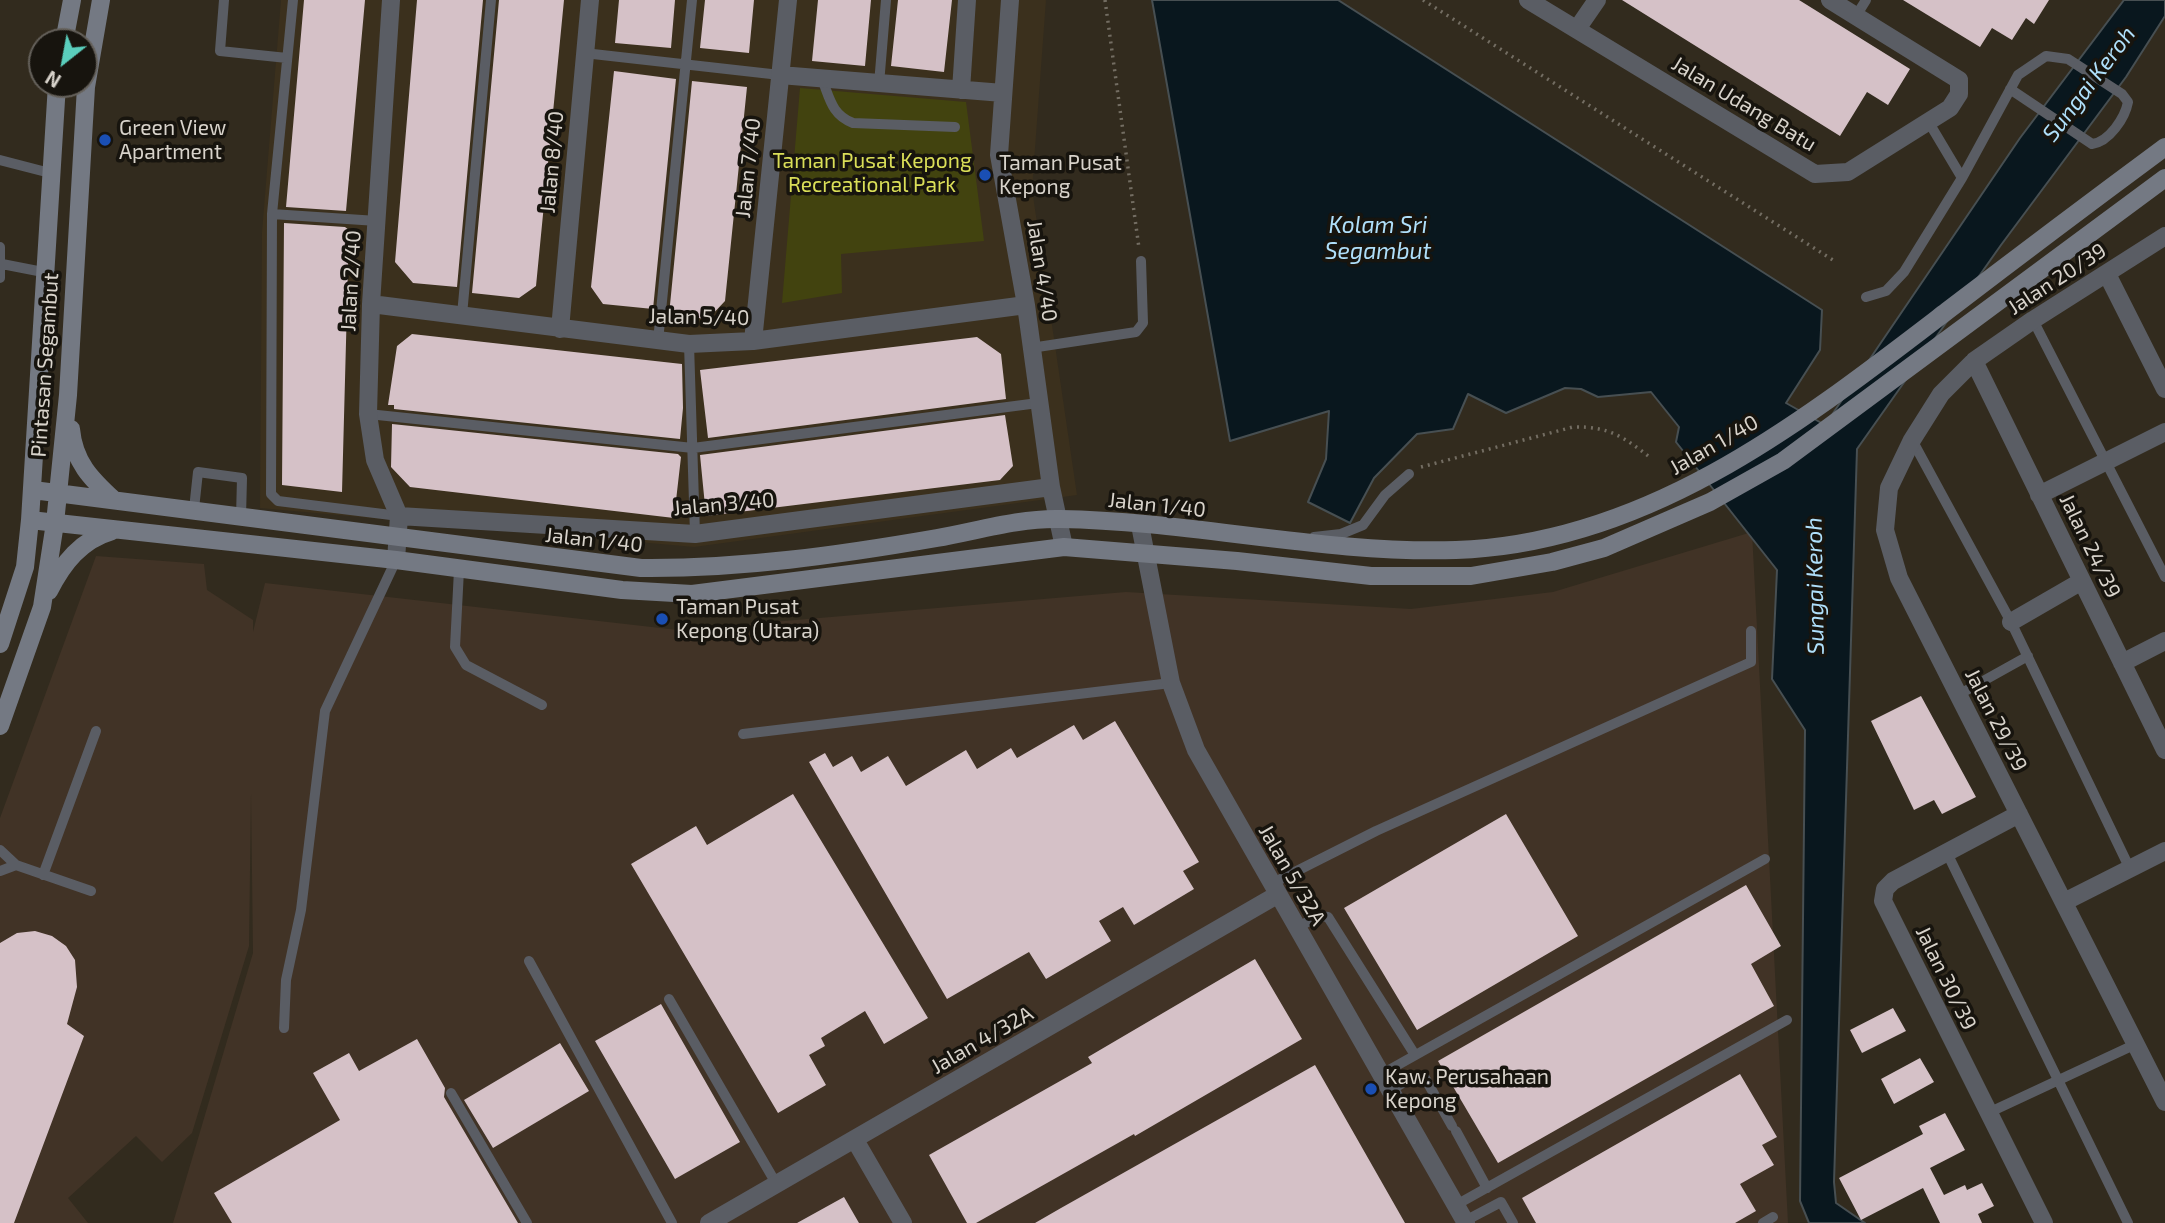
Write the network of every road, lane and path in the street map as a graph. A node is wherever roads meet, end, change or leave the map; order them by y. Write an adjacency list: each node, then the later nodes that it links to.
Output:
1 (72, 0): 20 (main road)
2 (101, 0): 61 (main road, Pintasan Segambut)
3 (224, 0): 23 (lane)
4 (293, 0): 23 (lane)
5 (391, 0): 40 (street, Jalan 2/40)
6 (491, 0): 52 (lane)
7 (590, 0): 22 (street, Jalan 8/40)
8 (692, 0): 24 (lane)
9 (788, 0): 25 (street, Jalan 7/40)
10 (886, 0): 27 (lane)
11 (967, 0): 28 (street)
12 (1010, 0): 30 (street, Jalan 4/40)
13 (1105, 0): 43 (path)
14 (1423, 0): 44 (path)
15 (1528, 0): 21 (street, Jalan Udang Batu)
16 (1597, 0): 21 (street)
17 (1830, 0): 19 (street)
18 (1866, 0): 19 (lane)
19 (1856, 16): 32 (street, Jalan Udang Batu)
20 (67, 28)
21 (1577, 29): 32 (street, Jalan Udang Batu)
22 (584, 52): 24 (lane); 54 (street, Jalan 8/40)
23 (287, 58): 39 (lane)
24 (685, 65): 25 (lane); 55 (lane)
25 (780, 75): 26 (street); 56 (street, Jalan 7/40)
26 (822, 79): 27 (street); 33 (lane)
27 (879, 84): 28 (street)
28 (961, 90): 30 (street)
29 (2011, 90): 29 (lane); 37 (lane)
30 (1003, 93): 51 (street, Jalan 4/40)
31 (56, 98): 36 (main road, Pintasan Segambut)
32 (1928, 121): 37 (lane)
33 (955, 127)
34 (2165, 147): 85 (main road, Jalan 1/40)
35 (0, 160): 36 (lane)
36 (50, 173): 46 (main road, Pintasan Segambut)
37 (1962, 178): 49 (lane)
38 (2165, 178): 87 (main road, Jalan 1/40)
39 (272, 214): 40 (lane); 76 (lane)
40 (377, 221): 50 (street, Jalan 2/40)
41 (2165, 236): 47 (street, Jalan 20/39)
42 (0, 247): 45 (lane)
43 (1141, 261): 58 (lane)
44 (1836, 262)
45 (2, 264): 46 (lane); 48 (lane)
46 (43, 272): 71 (main road, Pintasan Segambut)
47 (2108, 274): 53 (street, Jalan 20/39); 60 (street)
48 (0, 278)
49 (1866, 297)
50 (371, 304): 52 (street, Jalan 5/40); 63 (street, Jalan 2/40)
51 (1026, 305): 56 (street, Jalan 5/40); 58 (street, Jalan 4/40)
52 (462, 315): 54 (street, Jalan 5/40)
53 (2033, 320): 59 (street, Jalan 20/39); 68 (lane)
54 (560, 329): 55 (street, Jalan 5/40)
55 (659, 341): 57 (street, Jalan 5/40)
56 (753, 341): 57 (street, Jalan 5/40)
57 (690, 344): 66 (lane)
58 (1031, 348): 62 (street, Jalan 4/40)
59 (1974, 361): 65 (street, Jalan 29/39); 73 (street, Jalan 24/39)
60 (2165, 389)
61 (68, 395): 72 (main road, Pintasan Segambut); 74 (main road)
62 (1038, 403): 66 (lane); 70 (street, Jalan 4/40)
63 (368, 414): 66 (lane); 76 (street, Jalan 2/40)
64 (2165, 432): 68 (street)
65 (1912, 440): 93 (lane); 100 (street, Jalan 29/39)
66 (693, 448): 83 (lane)
67 (1652, 459): 69 (path)
68 (2106, 462): 73 (street); 90 (lane)
69 (1409, 474): 85 (lane)
70 (1051, 487): 78 (street, Jalan 4/40); 83 (street, Jalan 3/40)
71 (33, 490): 72 (main road, Jalan 1/40); 79 (main road, Pintasan Segambut)
72 (59, 494): 74 (main road, Jalan 1/40); 80 (main road, Pintasan Segambut)
73 (2039, 495): 91 (street, Jalan 24/39)
74 (114, 500): 75 (main road, Jalan 1/40)
75 (194, 509): 77 (main road, Jalan 1/40); 77 (lane)
76 (399, 516): 83 (street, Jalan 3/40); 84 (street, Jalan 2/40)
77 (241, 517): 84 (main road, Jalan 1/40)
78 (1058, 519): 81 (main road, Jalan 1/40); 84 (main road, Jalan 1/40); 86 (street, Jalan 4/40)
79 (30, 520): 80 (main road, Jalan 1/40); 96 (main road, Pintasan Segambut)
80 (55, 523): 82 (main road, Jalan 1/40); 92 (main road, Pintasan Segambut)
81 (1140, 525): 85 (main road, Jalan 1/40); 87 (street, Jalan 5/32A)
82 (118, 529): 88 (main road, Jalan 1/40); 92 (main road)
83 (695, 534)
84 (398, 537): 88 (street, Jalan 2/40)
85 (1283, 541)
86 (1064, 547): 87 (main road, Jalan 1/40); 89 (main road, Jalan 1/40)
87 (1143, 553): 99 (street, Jalan 5/32A)
88 (396, 560): 89 (main road, Jalan 1/40); 123 (lane)
89 (459, 570): 101 (lane)
90 (2165, 577)
91 (2082, 581): 93 (street); 98 (street, Jalan 24/39)
92 (41, 607): 102 (main road, Pintasan Segambut)
93 (2011, 622): 97 (lane)
94 (1751, 631): 116 (lane)
95 (2165, 641): 98 (street)
96 (0, 644)
97 (2028, 656): 100 (lane); 113 (lane)
98 (2122, 663): 103 (street, Jalan 24/39)
99 (1171, 683): 105 (lane); 116 (street, Jalan 5/32A)
100 (1958, 695): 107 (street, Jalan 29/39)
101 (542, 705)
102 (0, 726)
103 (2160, 727): 106 (street, Jalan 24/39)
104 (96, 731): 115 (lane)
105 (743, 734)
106 (2165, 750)
107 (2019, 814): 110 (street, Jalan 30/39); 118 (street, Jalan 29/39)
108 (0, 850): 112 (lane)
109 (2165, 851): 113 (street)
110 (1947, 853): 126 (lane); 130 (street, Jalan 30/39)
111 (1765, 859): 125 (lane)
112 (16, 865): 114 (lane); 115 (lane)
113 (2130, 869): 118 (street)
114 (0, 872)
115 (43, 875): 117 (lane)
116 (1274, 890): 119 (street, Jalan 5/32A); 131 (street, Jalan 4/32A)
117 (91, 891)
118 (2064, 902): 124 (street, Jalan 29/39)
119 (1296, 928): 125 (lane); 127 (street, Jalan 5/32A)
120 (529, 961): 136 (lane)
121 (669, 999): 132 (lane)
122 (1787, 1020): 133 (lane)
123 (284, 1028)
124 (2136, 1044): 126 (lane); 129 (street, Jalan 29/39)
125 (1415, 1055): 127 (lane)
126 (2057, 1080): 130 (lane); 141 (lane)
127 (1385, 1083): 133 (lane); 134 (street, Jalan 5/32A)
128 (451, 1093): 135 (lane)
129 (2165, 1102)
130 (1988, 1113): 140 (street, Jalan 30/39)
131 (855, 1140): 132 (street, Jalan 4/32A); 138 (street)
132 (777, 1185): 137 (street, Jalan 4/32A)
133 (1488, 1188): 134 (lane)
134 (1462, 1217): 139 (lane)
135 (527, 1223)
136 (672, 1223)
137 (709, 1223)
138 (903, 1223)
139 (1513, 1223)
140 (2044, 1223)
141 (2128, 1223)

